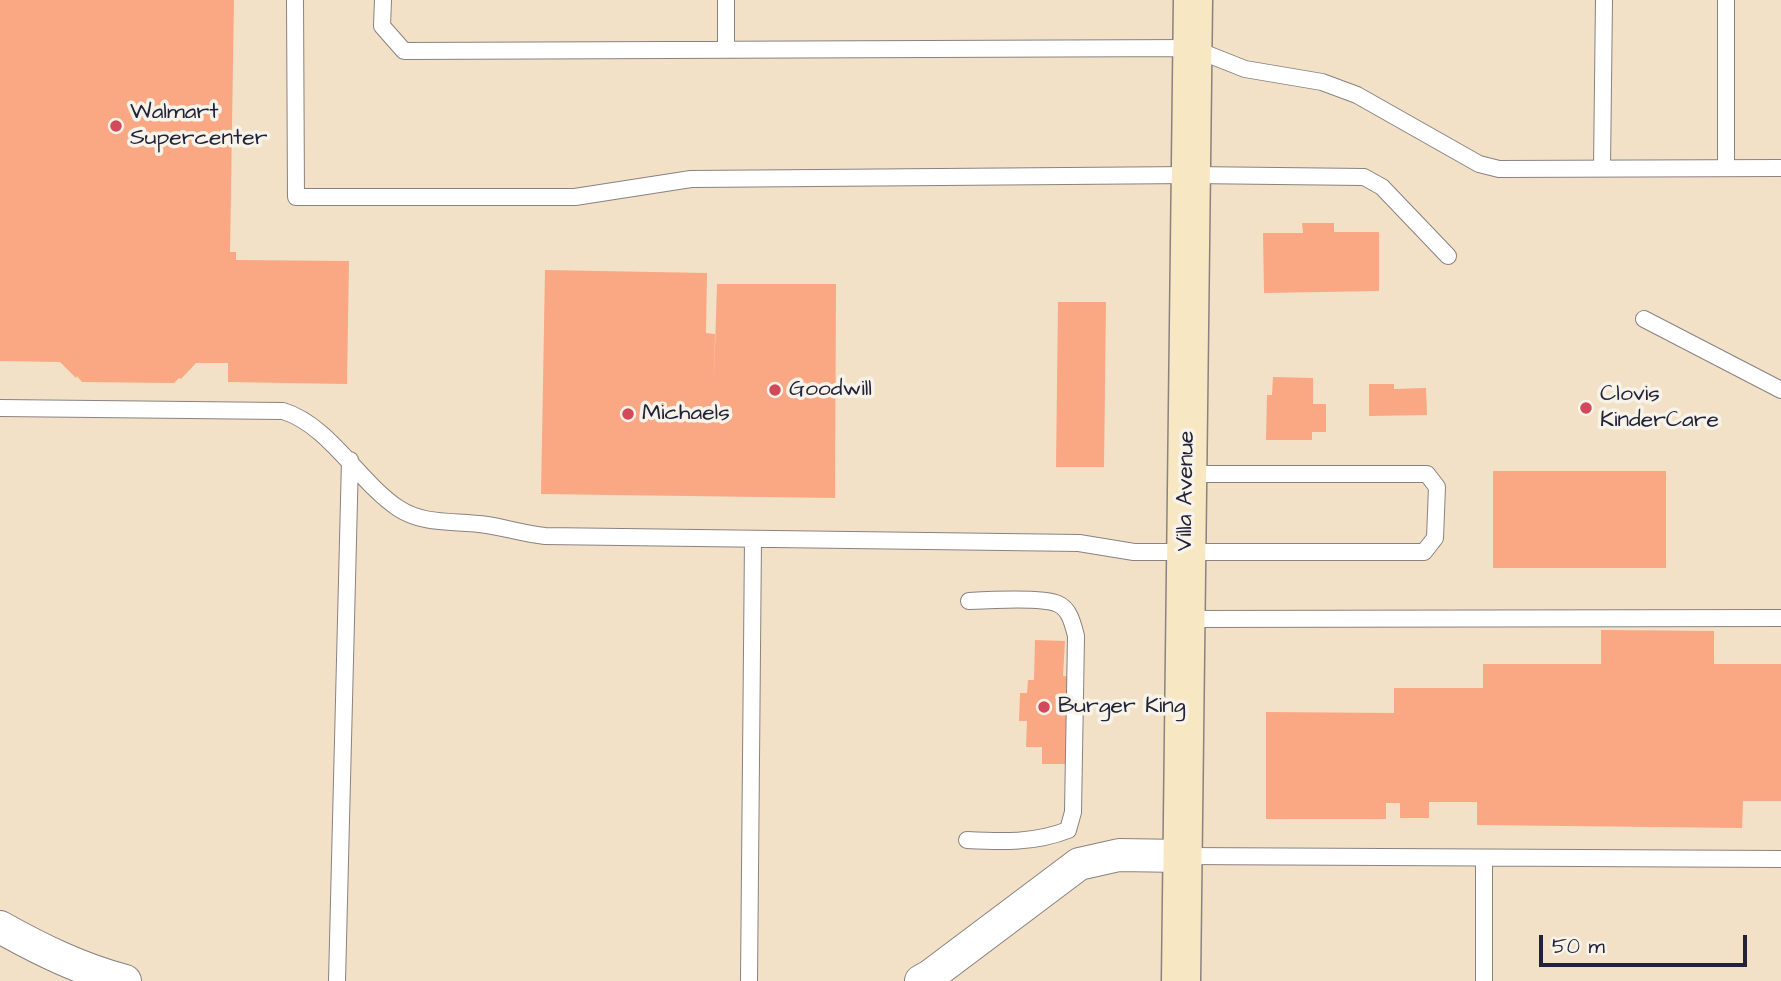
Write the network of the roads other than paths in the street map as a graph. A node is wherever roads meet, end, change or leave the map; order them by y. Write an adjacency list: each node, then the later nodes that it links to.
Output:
1 (295, 0): 12 (lane)
2 (383, 0): 8 (lane)
3 (726, 0): 8 (lane)
4 (1193, 0): 7 (main road, Villa Avenue)
5 (1604, 0): 9 (lane)
6 (1726, 0): 10 (lane)
7 (1192, 48): 8 (lane); 9 (lane); 12 (main road, Villa Avenue)
8 (726, 50)
9 (1602, 167): 10 (lane)
10 (1726, 168): 11 (lane)
11 (1781, 168)
12 (1191, 175): 13 (lane); 18 (main road, Villa Avenue)
13 (1448, 256)
14 (1644, 319): 15 (lane)
15 (1781, 390)
16 (0, 408): 17 (lane)
17 (350, 460): 19 (lane); 30 (lane)
18 (1187, 474): 20 (main road, Villa Avenue); 20 (lane)
19 (753, 539): 20 (lane); 31 (lane)
20 (1186, 553): 23 (main road, Villa Avenue)
21 (970, 601): 24 (lane)
22 (1781, 618): 23 (lane)
23 (1185, 619): 25 (main road, Villa Avenue)
24 (967, 840)
25 (1183, 856): 26 (lane); 32 (street); 33 (main road, Villa Avenue)
26 (1484, 858): 27 (lane); 34 (lane)
27 (1781, 859)
28 (0, 927): 29 (street)
29 (125, 981)
30 (337, 981)
31 (749, 981)
32 (920, 981)
33 (1181, 981)
34 (1484, 981)

